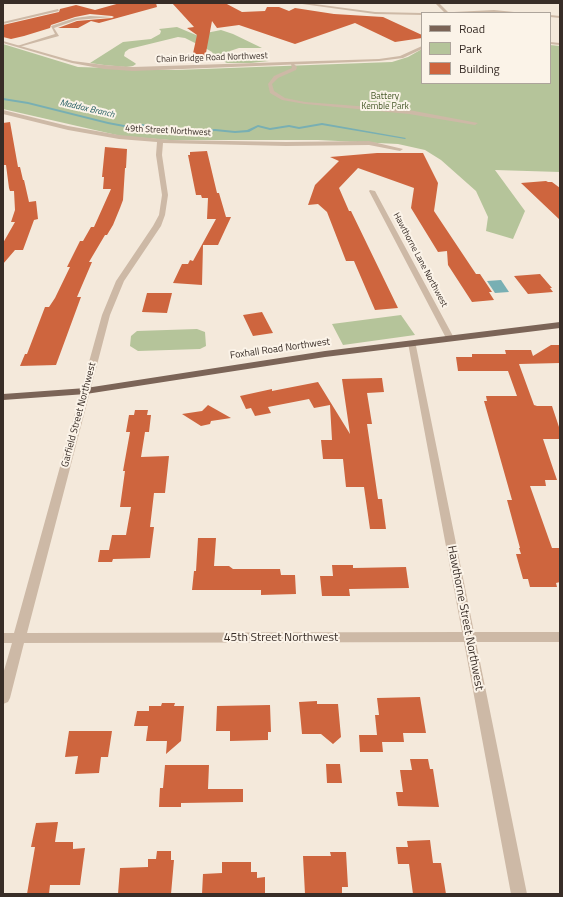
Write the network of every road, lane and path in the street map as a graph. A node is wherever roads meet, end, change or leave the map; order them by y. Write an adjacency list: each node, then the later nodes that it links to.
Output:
1 (297, 3): 7 (street)
2 (437, 3): 4 (lane)
3 (58, 10): 9 (lane)
4 (446, 12)
5 (474, 12): 6 (street)
6 (508, 12)
7 (421, 14)
8 (110, 17): 11 (lane)
9 (3, 22)
10 (3, 42): 11 (street, Chain Bridge Road Northwest)
11 (19, 46): 13 (street, Chain Bridge Road Northwest)
12 (421, 47): 13 (street, Chain Bridge Road Northwest)
13 (293, 64): 15 (lane)
14 (3, 112): 16 (street, 49th Street Northwest)
15 (475, 123)
16 (160, 142): 17 (street, 49th Street Northwest); 23 (street, Garfield Street Northwest)
17 (286, 144): 18 (lane)
18 (400, 149)
19 (372, 191): 21 (street, Hawthorne Lane Northwest)
20 (560, 325): 21 (main road, Foxhall Road Northwest)
21 (450, 338): 22 (main road, Foxhall Road Northwest)
22 (412, 342): 23 (main road, Foxhall Road Northwest); 25 (street, Hawthorne Street Northwest)
23 (86, 391): 24 (main road, Foxhall Road Northwest); 28 (street, Garfield Street Northwest)
24 (3, 397)
25 (469, 637): 26 (street, 45th Street Northwest); 28 (street, 45th Street Northwest); 30 (street, Hawthorne Street Northwest)
26 (560, 637)
27 (3, 638): 28 (street, 45th Street Northwest)
28 (19, 638): 29 (street, Garfield Street Northwest)
29 (3, 698)
30 (519, 894)

